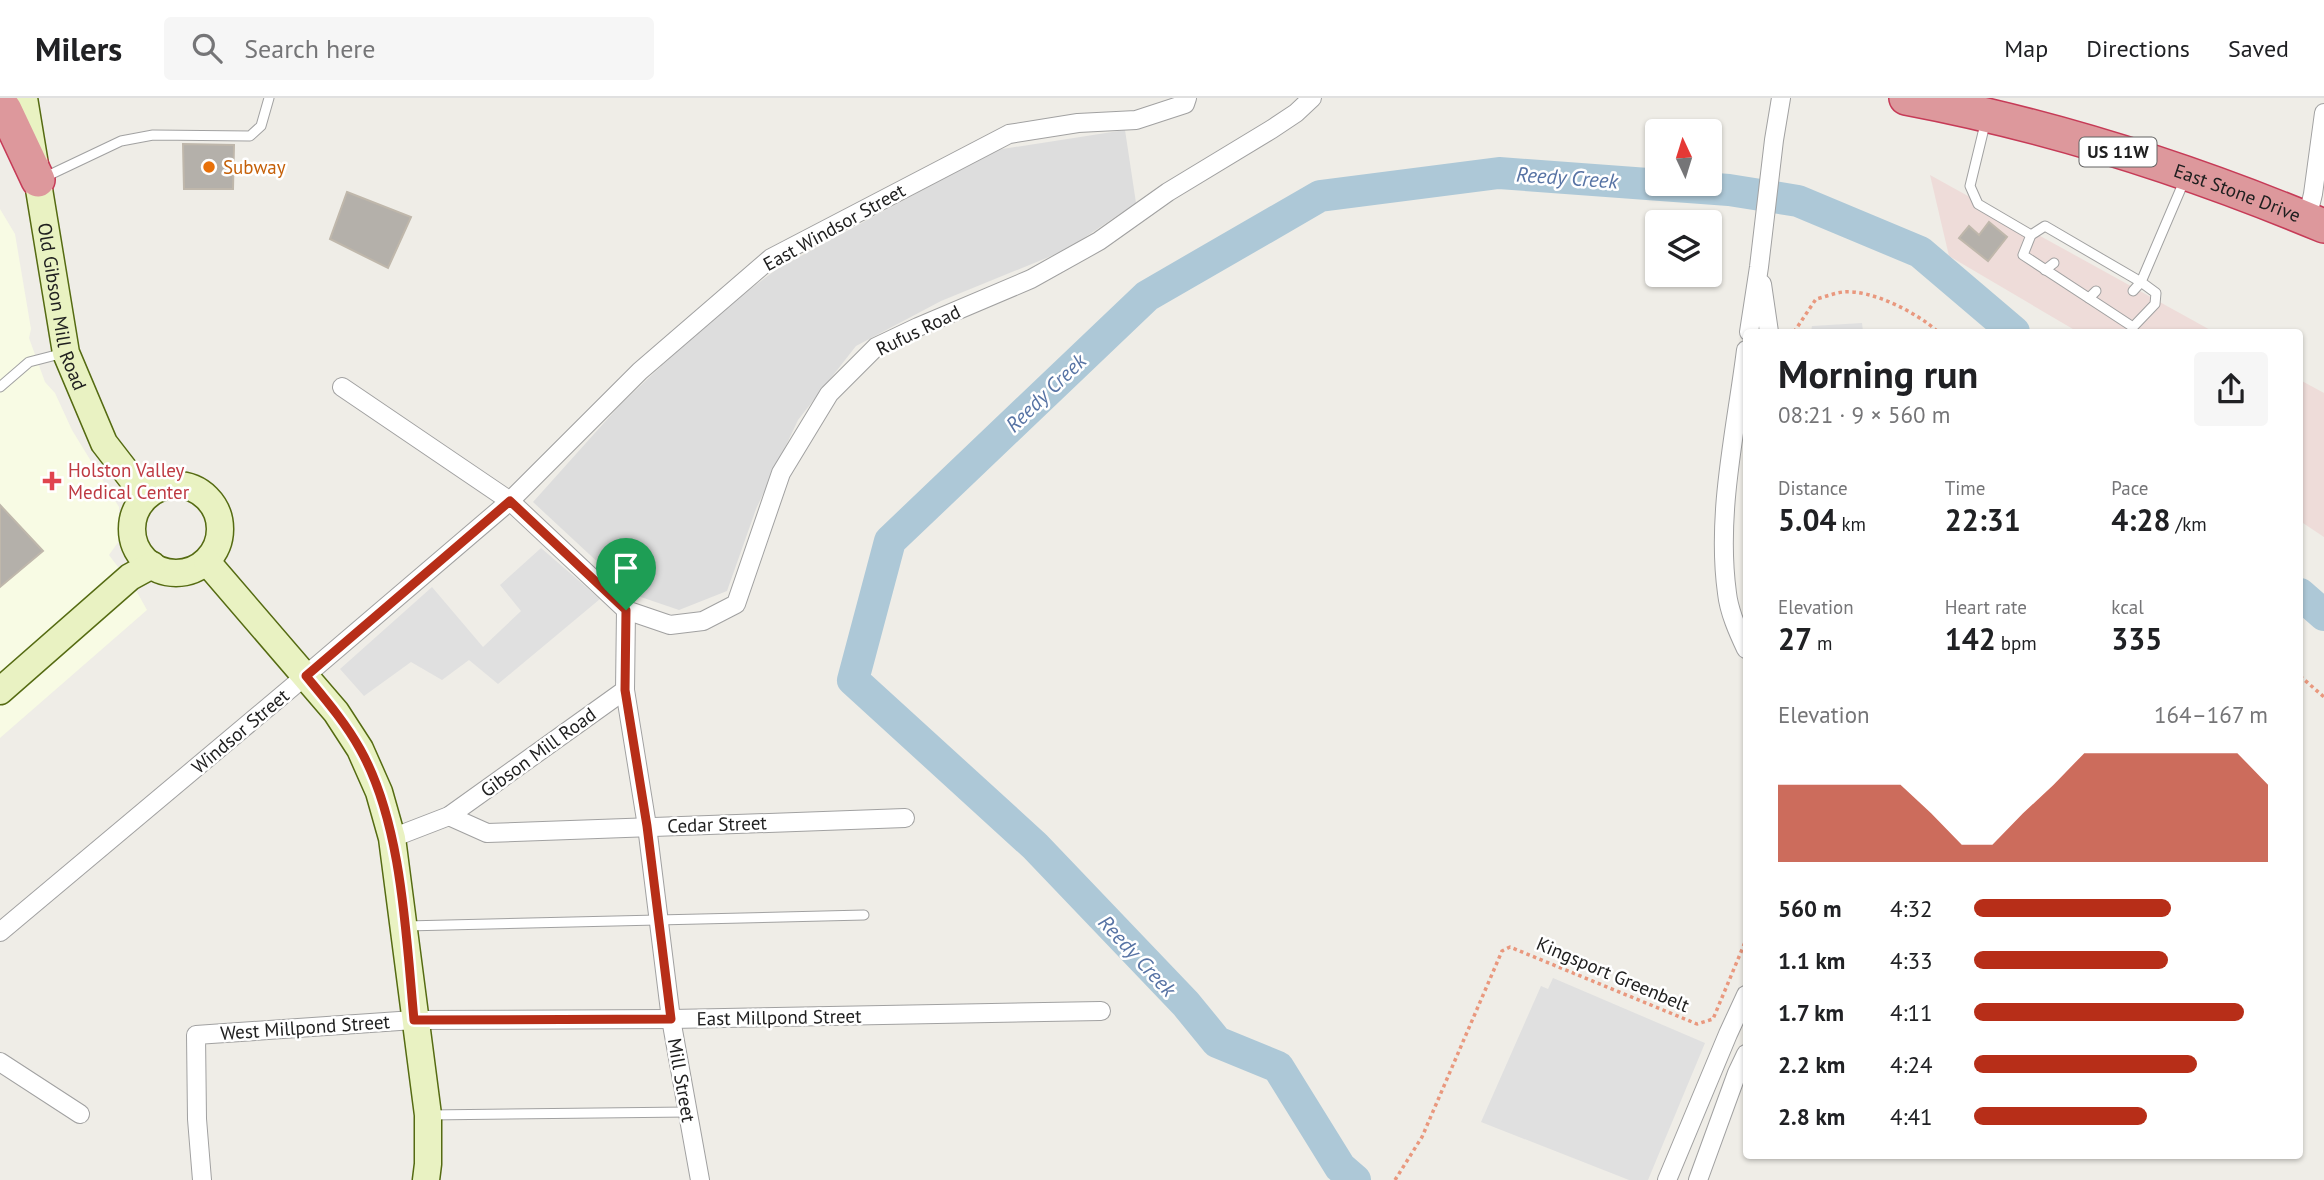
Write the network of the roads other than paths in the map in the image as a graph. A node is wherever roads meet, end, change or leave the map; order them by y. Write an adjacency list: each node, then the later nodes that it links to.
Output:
1 (24, 98): 11 (main road, Old Gibson Mill Road)
2 (269, 98): 11 (lane)
3 (1187, 98): 30 (street, East Windsor Street)
4 (1312, 98): 33 (street, Rufus Road)
5 (1781, 98): 15 (street)
6 (1906, 98): 9 (highway, East Stone Drive / US 11W)
7 (0, 103): 11 (highway)
8 (2324, 113): 12 (street)
9 (1987, 116): 10 (highway, East Stone Drive / US 11W); 13 (lane)
10 (2187, 174): 12 (highway, East Stone Drive / US 11W); 19 (lane)
11 (38, 180): 25 (main road, Old Gibson Mill Road)
12 (2316, 223)
13 (2031, 235): 16 (lane); 17 (lane)
14 (2054, 263): 17 (lane)
15 (1759, 267): 23 (street); 24 (street)
16 (2119, 269): 18 (lane); 19 (lane)
17 (2045, 270): 22 (lane)
18 (2111, 277)
19 (2141, 282): 21 (lane); 22 (lane)
20 (2096, 291): 22 (lane)
21 (2133, 291)
22 (2089, 298)
23 (1749, 329)
24 (1769, 329)
25 (66, 353): 27 (lane); 29 (main road, Old Gibson Mill Road)
26 (1743, 373): 34 (street)
27 (0, 387)
28 (342, 387): 30 (street)
29 (145, 496): 31 (main road); 32 (main road)
30 (510, 501): 33 (street); 36 (street, Windsor Street)
31 (143, 556): 32 (main road); 35 (main road); 38 (main road)
32 (206, 562): 36 (main road)
33 (626, 610): 37 (street)
34 (1743, 642)
35 (0, 668)
36 (306, 676): 42 (main road); 46 (street, Windsor Street)
37 (625, 690): 39 (street, Gibson Mill Road); 41 (street, Mill Street)
38 (0, 691)
39 (449, 816): 41 (street, Cedar Street); 42 (street, Gibson Mill Road)
40 (905, 818): 41 (street, Cedar Street)
41 (647, 826): 44 (street, Mill Street)
42 (392, 838): 45 (main road)
43 (864, 915): 44 (lane)
44 (659, 919): 45 (lane); 49 (street, Mill Street)
45 (405, 926): 50 (main road)
46 (0, 932)
47 (1743, 1002): 59 (street)
48 (1101, 1012): 49 (street, East Millpond Street)
49 (671, 1019): 50 (street, East Millpond Street); 53 (street, Mill Street)
50 (414, 1020): 55 (main road); 56 (street, West Millpond Street)
51 (1743, 1060): 60 (street)
52 (0, 1062): 54 (street)
53 (688, 1112): 55 (lane); 58 (street, Mill Street)
54 (80, 1114)
55 (428, 1115): 57 (main road)
56 (202, 1180)
57 (426, 1180)
58 (700, 1180)
59 (1667, 1180)
60 (1698, 1180)

